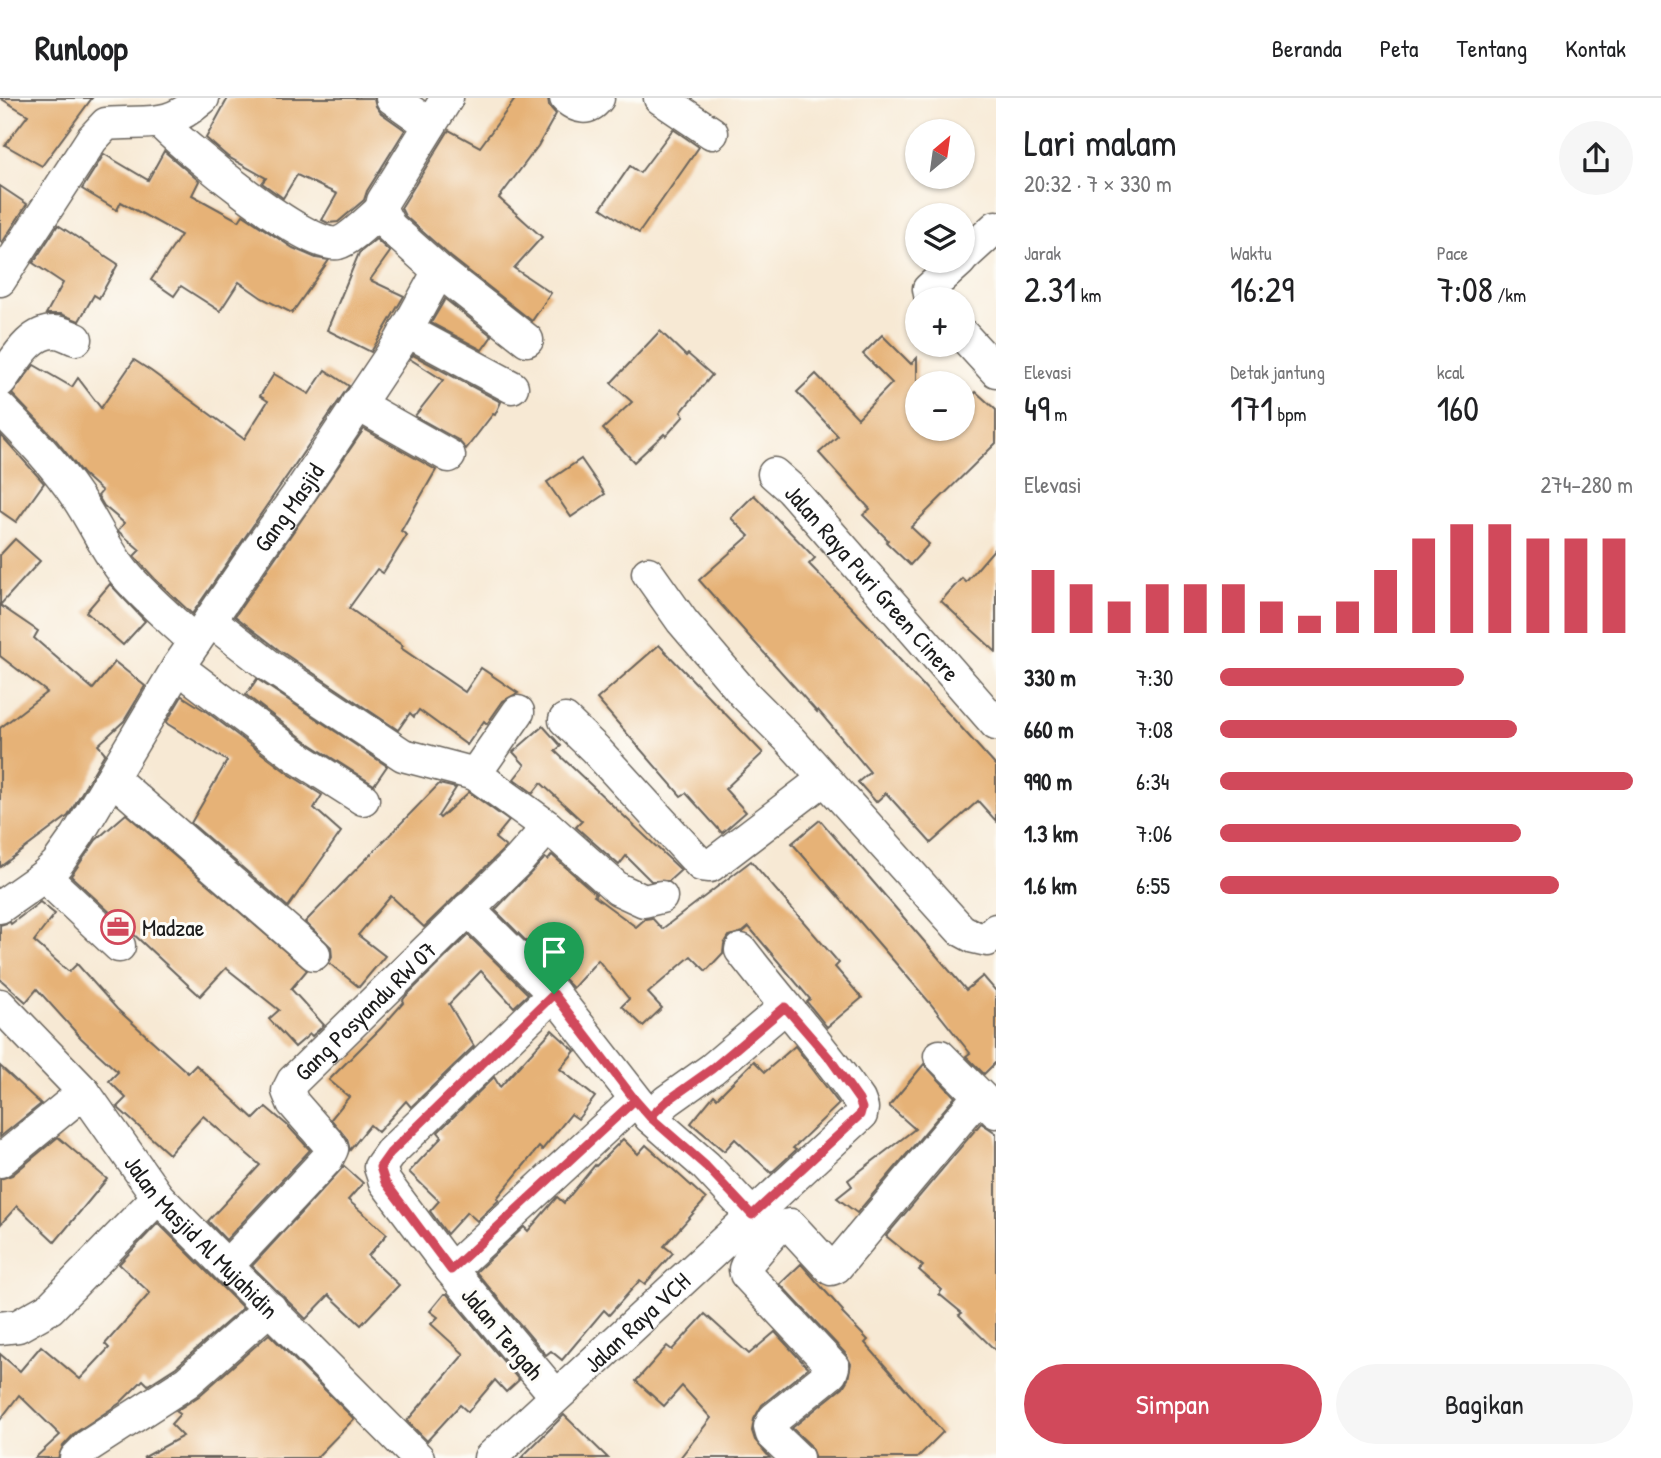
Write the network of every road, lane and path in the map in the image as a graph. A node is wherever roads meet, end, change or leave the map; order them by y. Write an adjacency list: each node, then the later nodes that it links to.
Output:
1 (106, 98): 8 (street)
2 (203, 98): 8 (street)
3 (392, 98): 9 (street)
4 (447, 98): 9 (street)
5 (566, 98): 6 (street)
6 (598, 98)
7 (660, 98): 10 (street)
8 (146, 123): 11 (street); 16 (street)
9 (430, 125): 11 (street)
10 (712, 133)
11 (381, 210): 14 (street)
12 (996, 227): 13 (street)
13 (975, 246)
14 (439, 271): 18 (street, Gang Masjid); 20 (street)
15 (946, 273): 17 (street)
16 (0, 280)
17 (931, 287)
18 (406, 330): 24 (street); 25 (street, Gang Masjid)
19 (76, 339): 23 (street)
20 (527, 340)
21 (975, 348): 22 (street)
22 (996, 371)
23 (0, 382)
24 (512, 387)
25 (357, 404): 27 (street); 30 (street, Gang Masjid)
26 (0, 408): 30 (street)
27 (449, 456)
28 (775, 474): 33 (street, Jalan Raya Puri Green Cinere)
29 (648, 573): 36 (street)
30 (194, 643): 34 (street); 35 (street, Gang Masjid); 37 (street)
31 (518, 712): 34 (street)
32 (565, 720): 36 (street)
33 (996, 724)
34 (475, 775): 38 (street)
35 (112, 778): 39 (street, Gang Masjid); 46 (street)
36 (824, 779): 43 (street)
37 (363, 799)
38 (548, 827): 40 (street); 42 (street, Gang Posyandu RW 07)
39 (44, 877): 41 (street, Gang Masjid); 44 (street)
40 (661, 897)
41 (0, 907)
42 (468, 909): 47 (street); 57 (street, Gang Posyandu RW 07)
43 (996, 930)
44 (119, 946)
45 (741, 950): 49 (street)
46 (314, 954)
47 (554, 994): 53 (street); 58 (street)
48 (0, 1004): 51 (street, Jalan Masjid Al Mujahidin)
49 (785, 1007): 53 (street, Jalan Tengah); 56 (street, Jalan Raya VCH)
50 (940, 1056): 52 (street)
51 (84, 1092): 54 (street); 55 (street, Jalan Masjid Al Mujahidin)
52 (988, 1104): 65 (street)
53 (643, 1109): 56 (street); 58 (street, Jalan Tengah)
54 (0, 1161)
55 (158, 1198): 57 (street, Jalan Masjid Al Mujahidin); 60 (street)
56 (752, 1215): 61 (street, Jalan Raya VCH)
57 (226, 1266): 59 (street, Jalan Masjid Al Mujahidin)
58 (451, 1270): 61 (street, Jalan Tengah)
59 (270, 1308): 62 (street); 63 (street, Jalan Masjid Al Mujahidin)
60 (0, 1328)
61 (556, 1395): 64 (street, Jalan Raya VCH)
62 (76, 1458)
63 (418, 1458)
64 (490, 1458)
65 (797, 1458)

